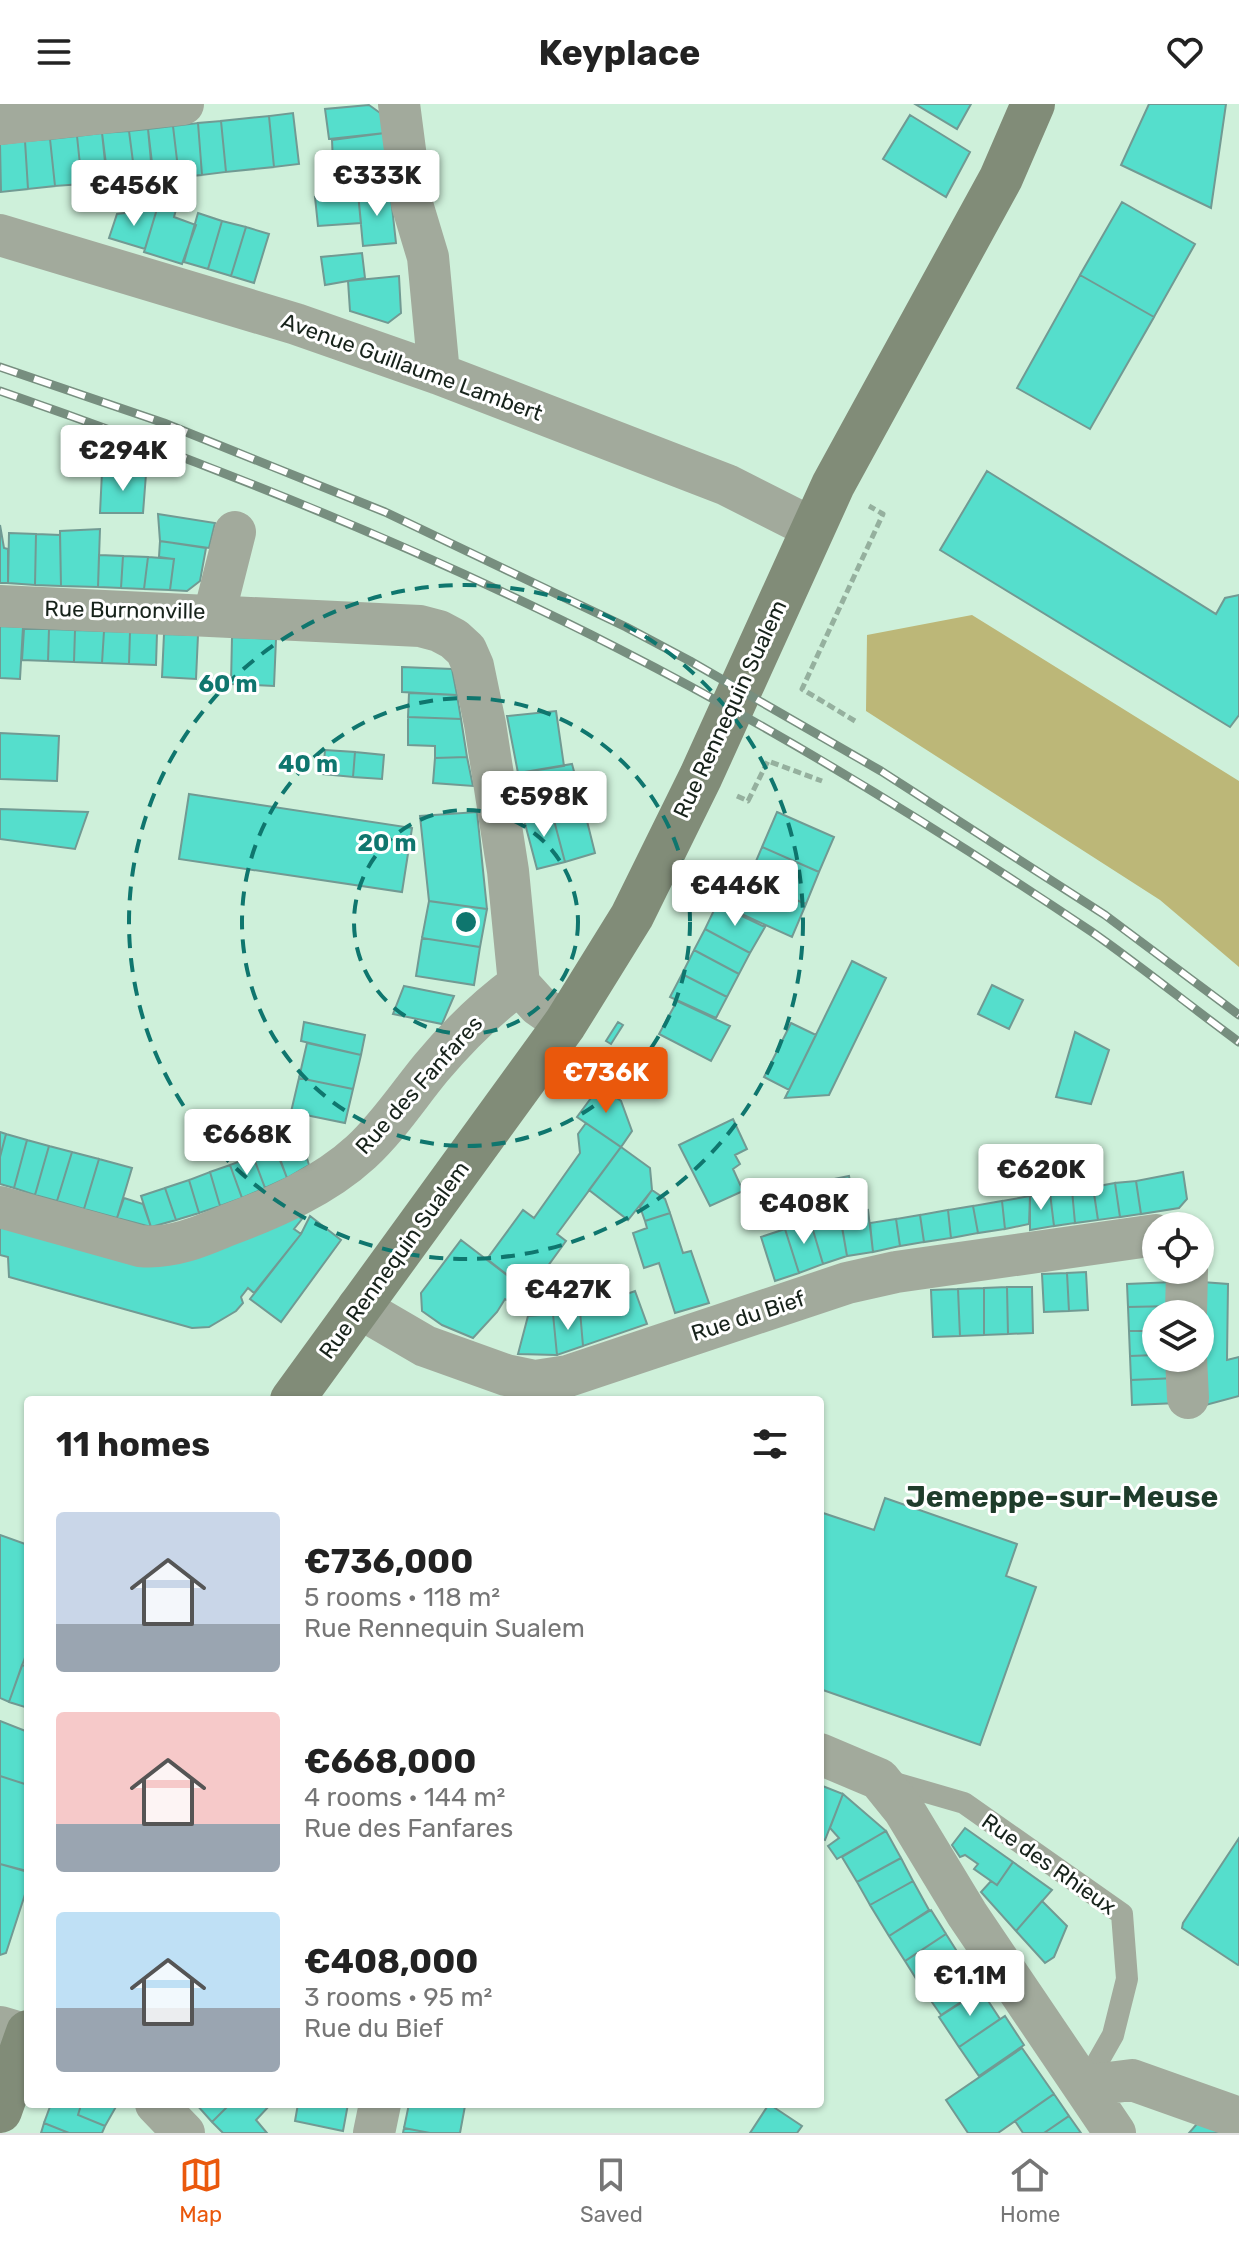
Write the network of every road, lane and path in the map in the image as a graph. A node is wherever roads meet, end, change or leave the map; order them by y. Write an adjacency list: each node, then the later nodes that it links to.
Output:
1 (183, 104): 4 (street)
2 (399, 104): 6 (street)
3 (1033, 104): 7 (street, Rue Rennequin Sualem)
4 (0, 124)
5 (0, 235): 6 (street, Avenue Guillaume Lambert)
6 (439, 374): 8 (street, Avenue Guillaume Lambert)
7 (833, 485): 8 (street, Rue Rennequin Sualem); 12 (path)
8 (812, 528): 16 (street, Rue Rennequin Sualem)
9 (235, 532): 11 (street, Rue Burnonville)
10 (0, 606): 11 (street, Rue Burnonville)
11 (214, 615): 15 (street)
12 (855, 721)
13 (822, 781): 14 (path)
14 (748, 801)
15 (519, 984): 16 (street); 17 (street, Rue des Fanfares)
16 (565, 1024): 19 (street, Rue Rennequin Sualem)
17 (0, 1207)
18 (1142, 1237): 19 (street, Rue du Bief)
19 (358, 1307): 20 (street, Rue Rennequin Sualem)
20 (295, 1396)
21 (824, 1756): 22 (street)
22 (879, 1779): 26 (street); 26 (lane, Rue des Rhieux)
23 (0, 2027): 24 (street)
24 (24, 2033)
25 (24, 2045): 29 (street)
26 (1084, 2086): 30 (street); 33 (street)
27 (160, 2108): 31 (street)
28 (379, 2108): 32 (street)
29 (0, 2111)
30 (1239, 2118)
31 (184, 2133)
32 (374, 2133)
33 (1115, 2133)

